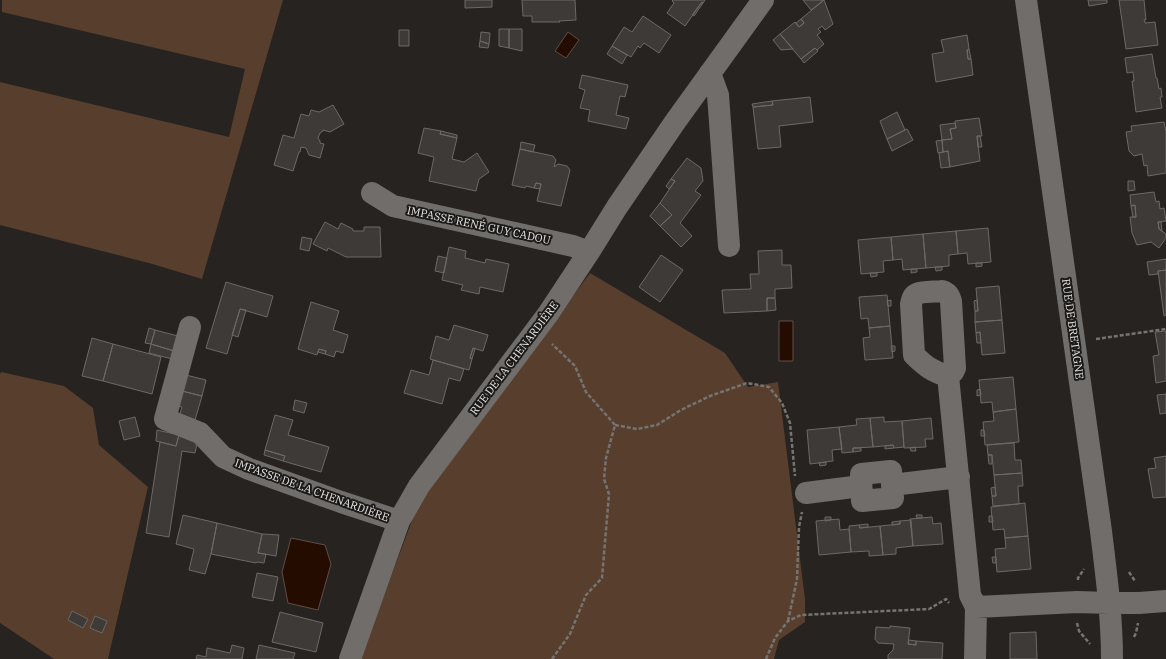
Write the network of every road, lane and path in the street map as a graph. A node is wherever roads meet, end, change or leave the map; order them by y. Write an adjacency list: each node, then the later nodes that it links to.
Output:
1 (763, 0): 3 (street, RUE DE LA CHENARDIÈRE)
2 (1026, 0): 17 (street, RUE DE BRETAGNE)
3 (710, 73): 5 (street); 6 (street, RUE DE LA CHENARDIÈRE)
4 (372, 193): 6 (street, IMPASSE RENÉ GUY CADOU)
5 (729, 246)
6 (589, 252): 8 (street, RUE DE LA CHENARDIÈRE)
7 (190, 327): 15 (street, IMPASSE DE LA CHENARDIÈRE)
8 (537, 328): 12 (path); 15 (street, RUE DE LA CHENARDIÈRE)
9 (1166, 329): 10 (path)
10 (1096, 339)
11 (948, 376): 13 (street)
12 (615, 425): 14 (path); 21 (path)
13 (959, 477): 14 (street); 18 (street)
14 (806, 493): 19 (path)
15 (399, 521): 20 (street, RUE DE LA CHENARDIÈRE)
16 (1166, 601): 17 (street)
17 (1109, 603): 18 (street); 24 (street, RUE DE BRETAGNE)
18 (976, 607): 19 (path); 23 (street)
19 (788, 621): 22 (path)
20 (350, 659)
21 (552, 659)
22 (766, 659)
23 (975, 659)
24 (1112, 659)

